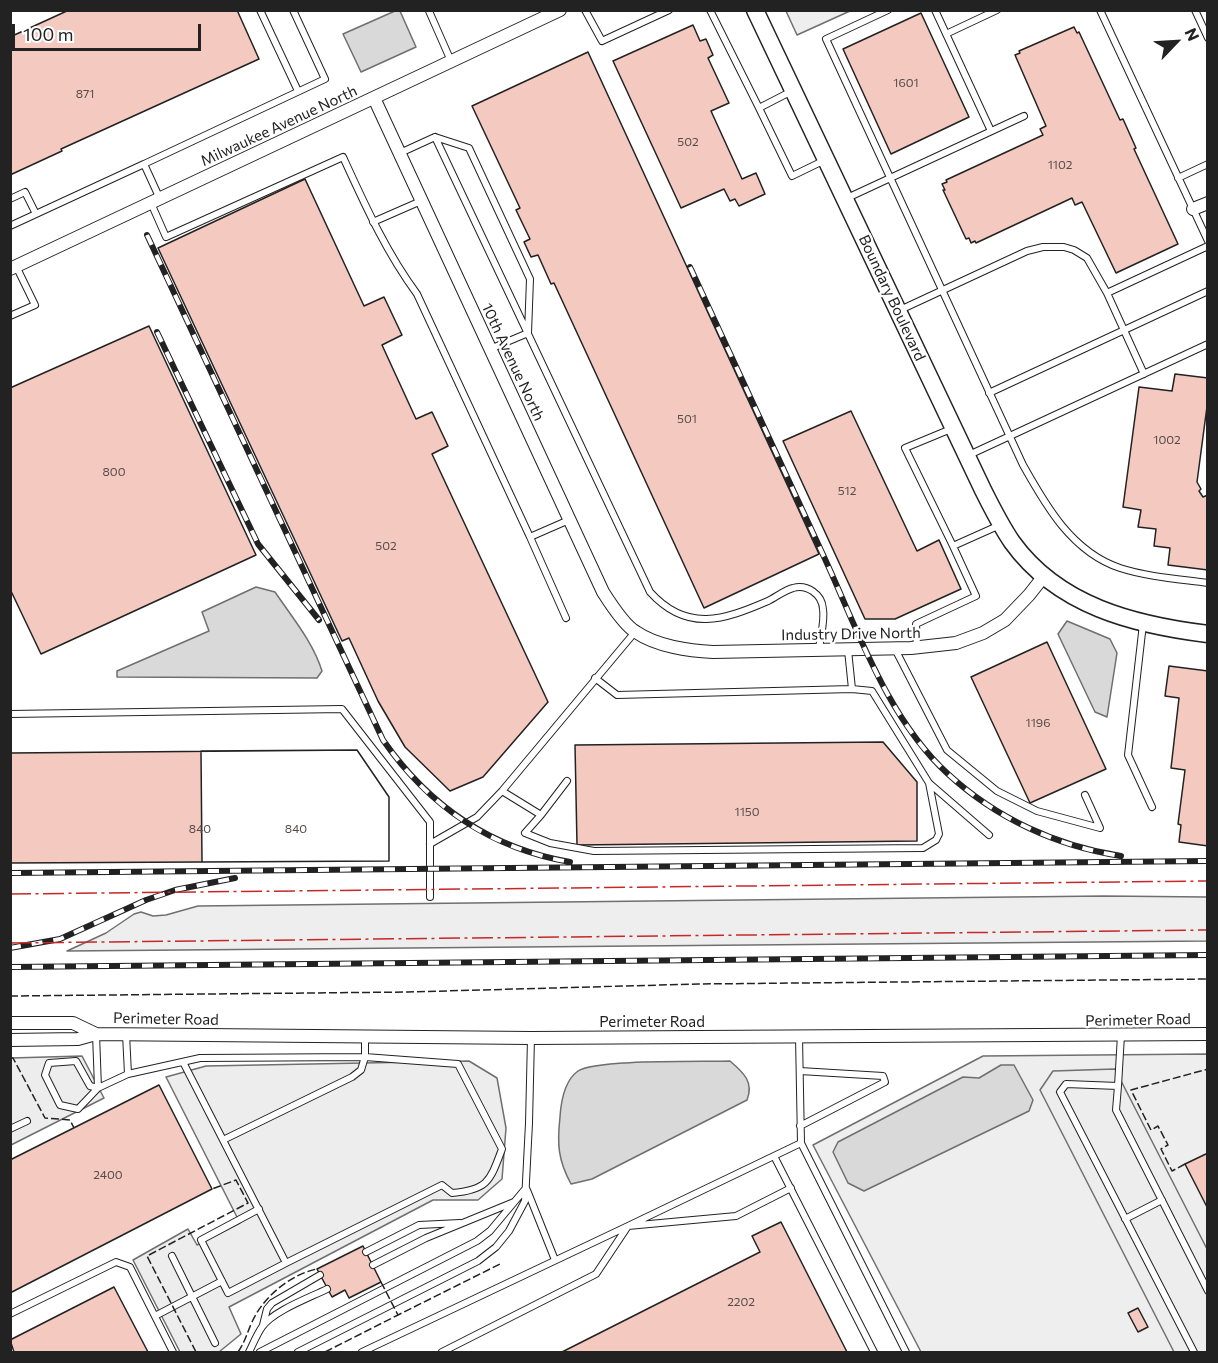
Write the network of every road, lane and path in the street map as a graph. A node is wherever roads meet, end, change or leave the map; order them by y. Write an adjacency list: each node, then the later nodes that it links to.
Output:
1 (260, 10): 17 (lane)
2 (293, 10): 17 (lane)
3 (430, 10): 16 (lane)
4 (560, 10): 16 (street, Milwaukee Avenue North)
5 (585, 10): 6 (lane)
6 (669, 10)
7 (710, 10): 20 (lane)
8 (755, 10): 18 (street, Boundary Boulevard)
9 (888, 10): 28 (lane)
10 (935, 10): 14 (lane)
11 (997, 10): 14 (lane)
12 (1100, 10): 29 (lane)
13 (1195, 10): 15 (lane)
14 (946, 34): 22 (lane)
15 (1207, 34)
16 (451, 62): 19 (street, Milwaukee Avenue North)
17 (298, 91): 26 (lane)
18 (792, 91): 20 (lane); 25 (street, Boundary Boulevard)
19 (374, 98): 24 (street, 10th Avenue North); 32 (street, Milwaukee Avenue North)
20 (759, 108): 25 (lane)
21 (1024, 116): 22 (lane)
22 (991, 131): 28 (lane)
23 (435, 137): 24 (lane); 48 (lane); 48 (lane)
24 (399, 153): 33 (street, 10th Avenue North)
25 (826, 159): 31 (street, Boundary Boulevard)
26 (144, 164): 32 (lane); 36 (lane)
27 (1208, 164): 29 (lane)
28 (890, 178): 31 (lane); 42 (lane)
29 (1178, 178): 35 (lane)
30 (10, 199): 36 (lane)
31 (845, 199): 45 (street, Boundary Boulevard)
32 (155, 201): 37 (lane); 41 (street, Milwaukee Avenue North)
33 (421, 201): 37 (lane); 50 (street, 10th Avenue North)
34 (1208, 203): 35 (street)
35 (1193, 209): 39 (lane)
36 (36, 214): 38 (lane)
37 (373, 222): 58 (lane)
38 (10, 226)
39 (1208, 241)
40 (1208, 246): 44 (lane)
41 (13, 267): 46 (lane)
42 (942, 291): 44 (lane); 45 (lane); 52 (lane)
43 (1208, 291): 47 (lane)
44 (1107, 293): 47 (lane)
45 (898, 311): 53 (street, Boundary Boulevard)
46 (10, 316)
47 (1124, 330): 51 (lane); 52 (lane)
48 (528, 333): 50 (lane); 68 (lane)
49 (1208, 344): 51 (lane)
50 (490, 349): 56 (street, 10th Avenue North)
51 (1144, 374): 54 (lane)
52 (990, 393): 54 (lane)
53 (953, 428): 55 (street, Boundary Boulevard); 59 (lane)
54 (1010, 436): 55 (lane); 61 (lane)
55 (967, 456): 57 (street, Boundary Boulevard)
56 (570, 520): 58 (lane); 64 (street, 10th Avenue North)
57 (1001, 525): 59 (lane); 60 (street, Boundary Boulevard)
58 (530, 537): 62 (lane)
59 (953, 546): 66 (lane)
60 (1044, 576): 63 (street, Boundary Boulevard); 66 (street, Industry Drive North)
61 (1208, 583)
62 (567, 618)
63 (1143, 624): 65 (street, Boundary Boulevard); 77 (lane)
64 (635, 632): 68 (street, Industry Drive North); 70 (lane)
65 (1208, 634)
66 (917, 648): 67 (street, Industry Drive North)
67 (895, 649): 69 (street, Industry Drive North); 76 (lane)
68 (819, 650): 69 (street, Industry Drive North)
69 (848, 650): 71 (lane)
70 (595, 678): 71 (lane); 75 (lane)
71 (852, 689): 74 (lane)
72 (10, 714): 80 (lane)
73 (567, 781): 78 (lane)
74 (929, 783): 78 (lane); 79 (lane)
75 (502, 791): 78 (lane); 80 (lane)
76 (1085, 795)
77 (1152, 807)
78 (541, 815)
79 (989, 835)
80 (430, 844): 81 (lane)
81 (430, 897)
82 (10, 1023): 83 (street, Perimeter Road)
83 (96, 1034): 84 (street, Perimeter Road); 90 (street, Perimeter Road); 96 (lane)
84 (126, 1034): 87 (street, Perimeter Road); 94 (lane)
85 (1208, 1034): 86 (street, Perimeter Road)
86 (1120, 1035): 88 (street, Perimeter Road); 95 (lane)
87 (365, 1036): 89 (street, Perimeter Road); 91 (lane)
88 (799, 1037): 89 (street, Perimeter Road); 93 (lane)
89 (531, 1038): 103 (lane)
90 (10, 1040)
91 (364, 1058): 92 (lane); 100 (lane); 114 (lane)
92 (183, 1062): 94 (lane); 100 (lane)
93 (800, 1071): 98 (lane); 98 (lane)
94 (128, 1074): 96 (lane)
95 (1118, 1086): 105 (lane); 108 (lane)
96 (98, 1089): 96 (lane)
97 (27, 1121): 99 (lane)
98 (800, 1126): 101 (lane)
99 (10, 1130)
100 (223, 1140): 107 (lane)
101 (801, 1143): 102 (lane); 132 (lane)
102 (774, 1156): 104 (lane); 110 (lane)
103 (526, 1187): 106 (lane); 113 (lane); 128 (lane)
104 (790, 1188): 110 (lane); 131 (lane)
105 (1162, 1200): 108 (lane); 119 (lane)
106 (514, 1202): 109 (lane); 127 (lane)
107 (259, 1209): 114 (lane); 117 (lane)
108 (1125, 1219): 133 (lane)
109 (463, 1223): 111 (lane); 115 (lane)
110 (628, 1226): 113 (lane); 130 (lane)
111 (366, 1251)
112 (172, 1256): 120 (lane)
113 (555, 1260): 129 (lane)
114 (286, 1263): 117 (lane)
115 (372, 1265)
116 (320, 1275): 123 (lane)
117 (222, 1281): 120 (lane)
118 (327, 1288): 123 (lane)
119 (1208, 1291)
120 (192, 1297): 122 (lane); 124 (lane)
121 (10, 1314): 122 (lane)
122 (155, 1316): 125 (lane)
123 (262, 1326): 126 (lane)
124 (215, 1343)
125 (173, 1353)
126 (249, 1353)
127 (260, 1353)
128 (298, 1353)
129 (362, 1353)
130 (442, 1353)
131 (874, 1353)
132 (906, 1353)
133 (1194, 1353)

